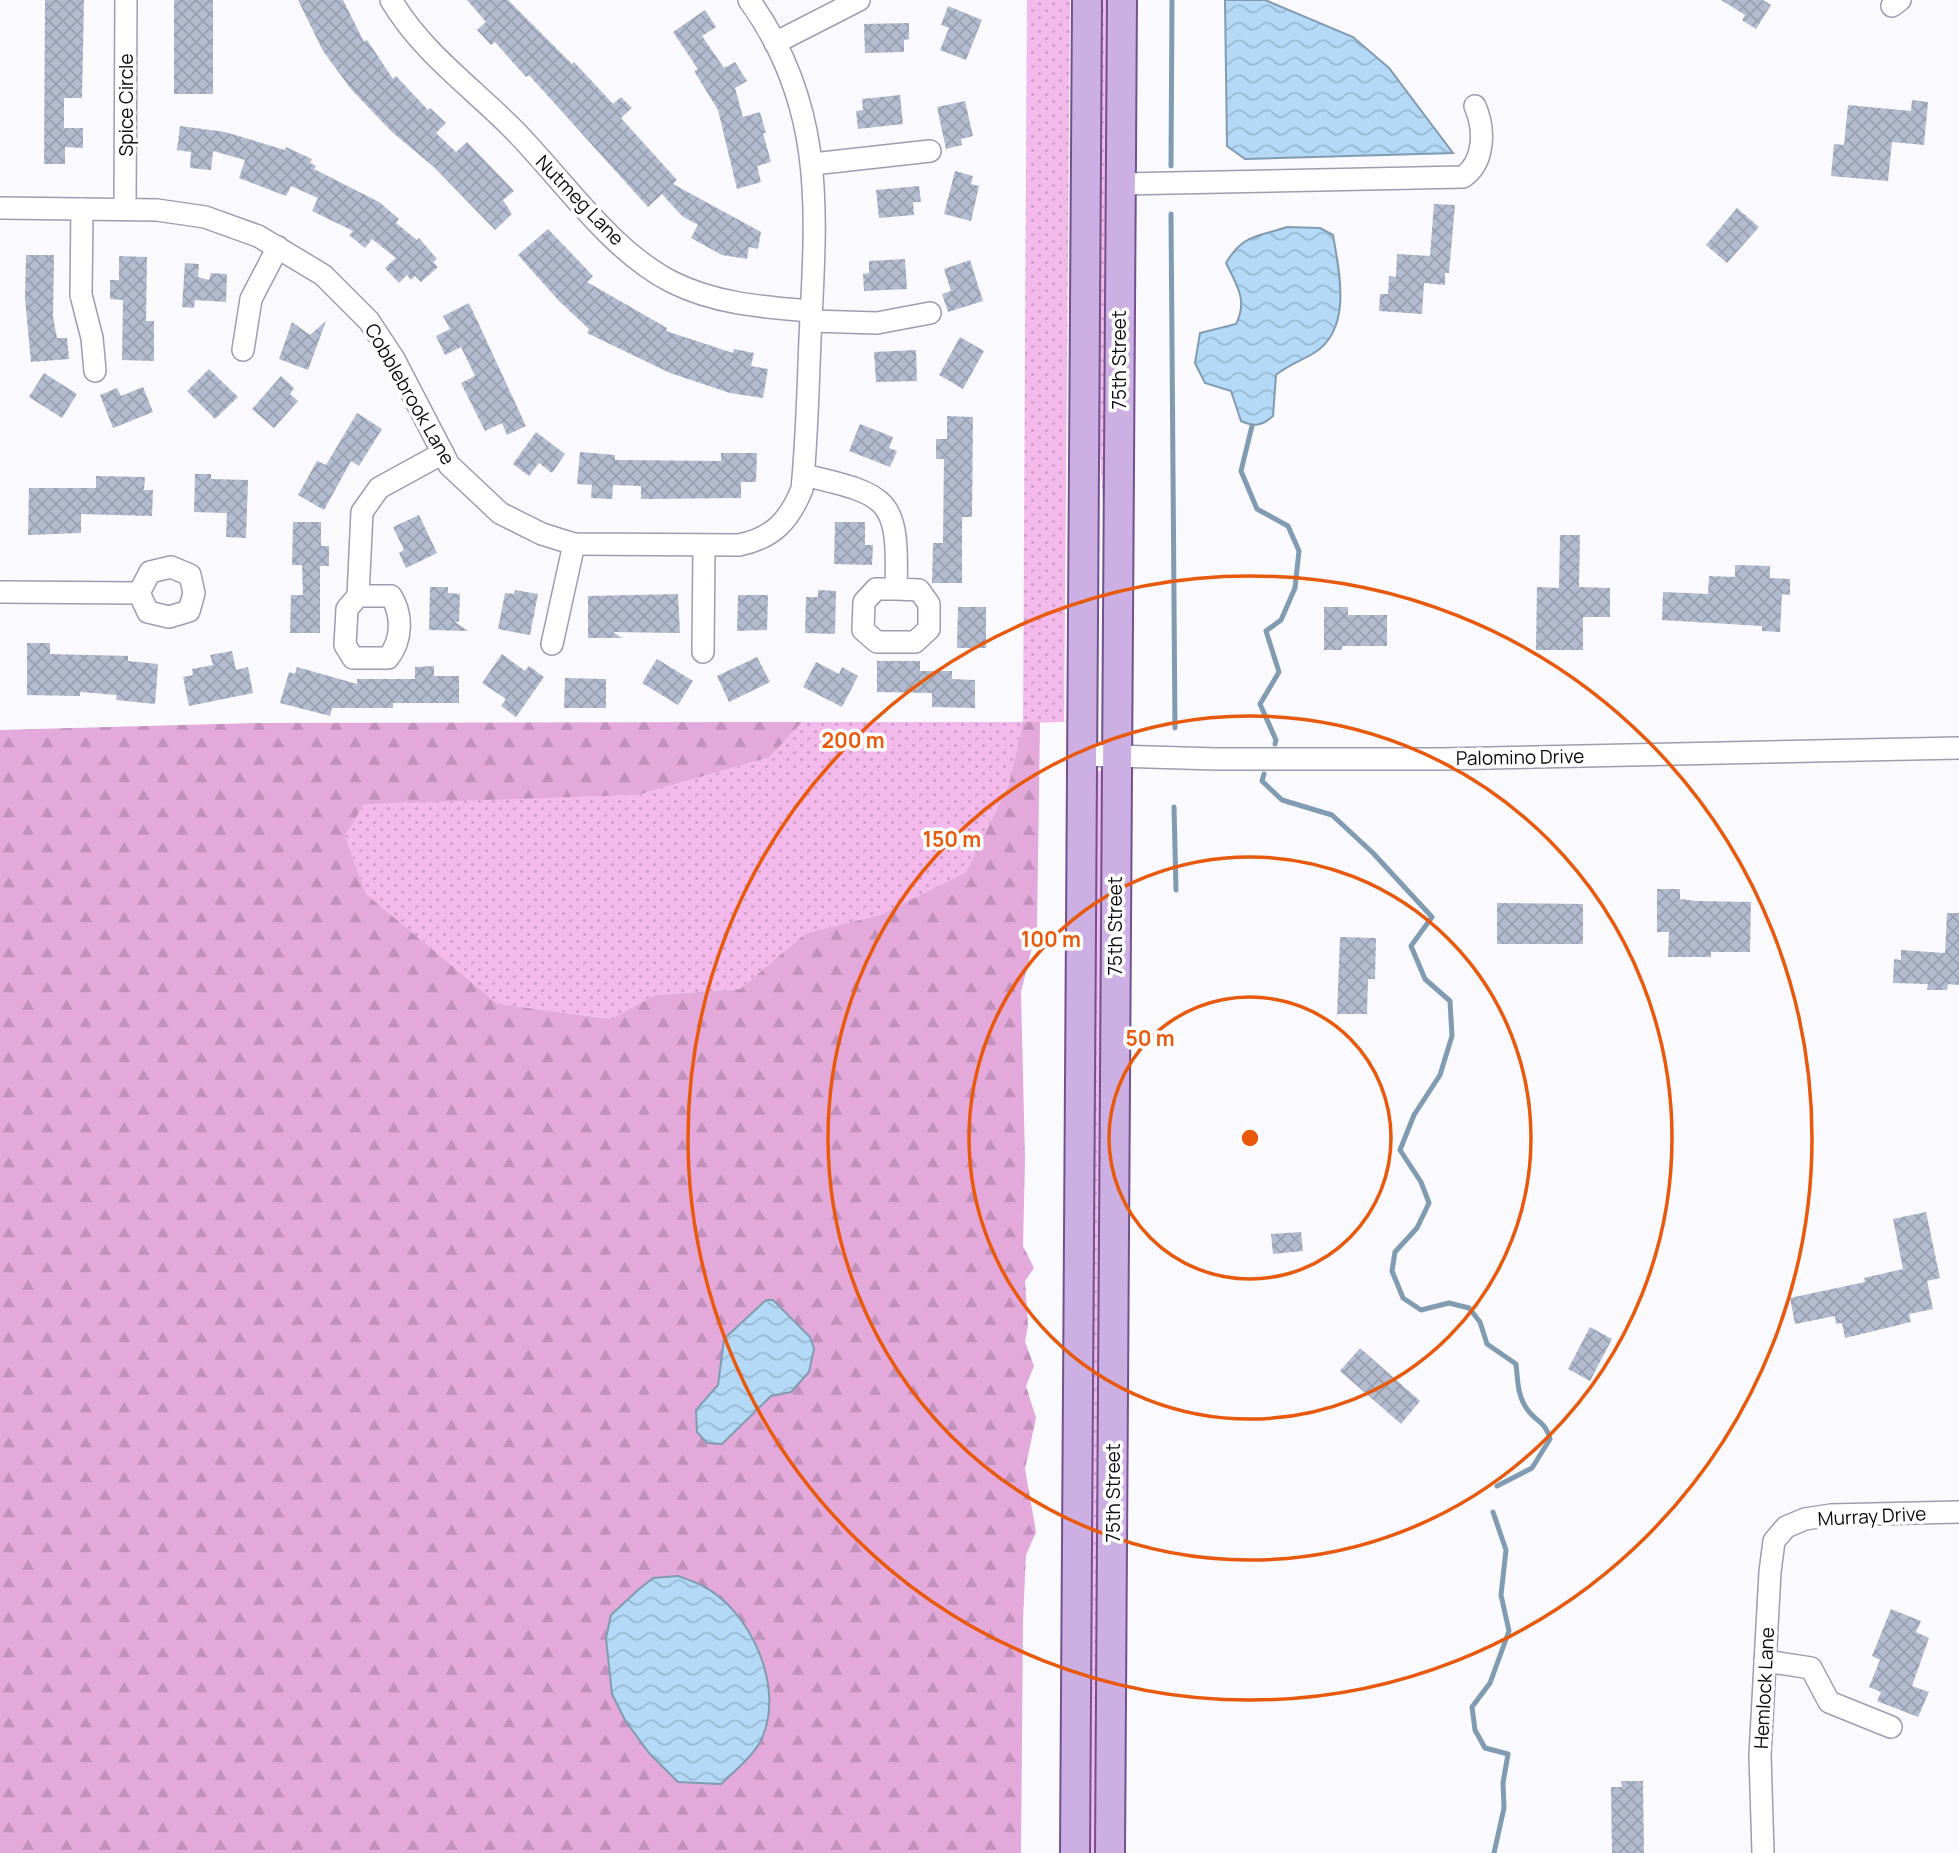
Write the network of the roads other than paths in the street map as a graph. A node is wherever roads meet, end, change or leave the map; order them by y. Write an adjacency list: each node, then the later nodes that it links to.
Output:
1 (127, 0): 14 (street, Spice Circle)
2 (391, 0): 17 (street, Nutmeg Lane)
3 (749, 0): 7 (street, Cobblebrook Lane)
4 (859, 0): 7 (street)
5 (1087, 0): 31 (main road, 75th Street)
6 (1122, 0): 11 (main road, 75th Street)
7 (775, 43): 10 (street, Cobblebrook Lane)
8 (1475, 106): 11 (street)
9 (930, 151): 10 (street)
10 (813, 164): 17 (street, Cobblebrook Lane)
11 (1121, 184): 31 (main road, 75th Street)
12 (0, 208): 13 (street, Cobblebrook Lane)
13 (82, 209): 14 (street, Cobblebrook Lane); 19 (street)
14 (125, 209): 15 (street, Cobblebrook Lane)
15 (278, 247): 18 (street); 20 (street, Cobblebrook Lane)
16 (930, 313): 17 (street, Nutmeg Lane)
17 (811, 316): 21 (street, Cobblebrook Lane)
18 (243, 350)
19 (95, 371)
20 (443, 453): 22 (street, Cobblebrook Lane); 27 (street)
21 (804, 475): 23 (street, Cobblebrook Lane); 24 (street)
22 (573, 544): 23 (street, Cobblebrook Lane); 28 (street)
23 (704, 546): 29 (street)
24 (896, 589)
25 (0, 592): 26 (street)
26 (139, 593)
27 (358, 596)
28 (552, 644)
29 (703, 652)
30 (1959, 748): 31 (street, Palomino Drive)
31 (1099, 755): 36 (main road, 75th Street); 37 (main road, 75th Street)
32 (1959, 1512): 33 (street, Murray Drive)
33 (1786, 1527): 34 (street, Hemlock Lane)
34 (1765, 1661): 35 (street); 38 (street, Hemlock Lane)
35 (1891, 1727)
36 (1075, 1853)
37 (1110, 1853)
38 (1763, 1853)

